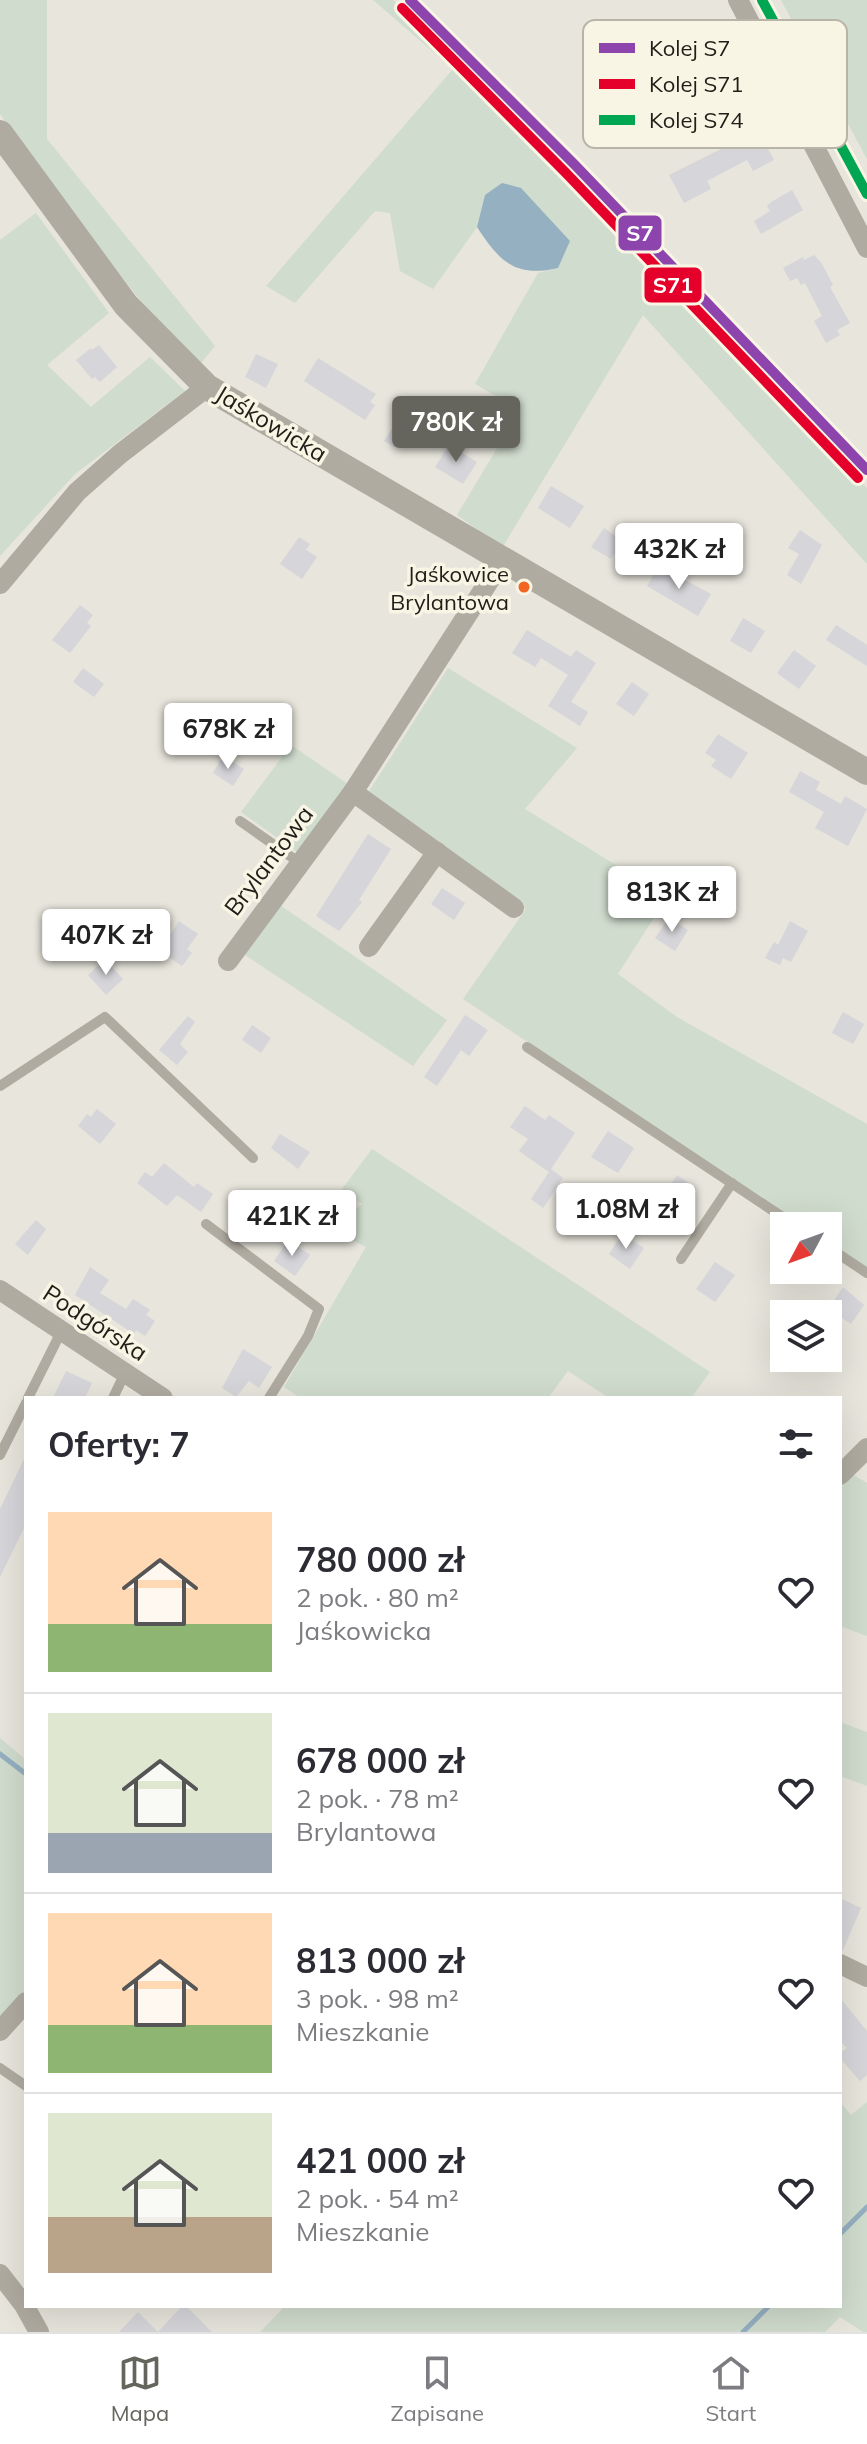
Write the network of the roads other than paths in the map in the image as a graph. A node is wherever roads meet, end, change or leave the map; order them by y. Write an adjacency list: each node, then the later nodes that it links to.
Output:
1 (738, 0): 2 (street)
2 (748, 20)
3 (0, 133): 6 (street, Jaśkowicka)
4 (815, 148): 5 (street)
5 (867, 248)
6 (207, 387): 7 (street, Jaśkowicka); 8 (street)
7 (502, 561): 9 (street, Jaśkowicka); 10 (street, Brylantowa)
8 (0, 584)
9 (867, 772)
10 (353, 792): 12 (street); 13 (street, Brylantowa)
11 (240, 821): 13 (lane)
12 (437, 852): 14 (street); 15 (street)
13 (300, 863): 16 (street, Brylantowa)
14 (514, 908)
15 (369, 947)
16 (228, 961)
17 (527, 1047): 20 (lane)
18 (0, 1086): 19 (lane)
19 (253, 1158)
20 (732, 1183): 21 (lane); 24 (lane)
21 (775, 1212)
22 (206, 1224): 32 (lane)
23 (842, 1256): 25 (lane)
24 (681, 1259)
25 (867, 1273)
26 (0, 1290): 27 (street, Podgórska)
27 (61, 1332): 28 (street, Podgórska); 29 (lane)
28 (125, 1373): 30 (lane); 31 (street, Podgórska)
29 (29, 1396)
30 (114, 1396)
31 (160, 1396)
32 (270, 1396)
33 (24, 1406): 35 (lane)
34 (867, 1448): 36 (street)
35 (0, 1455)
36 (853, 1472)
37 (842, 1965): 38 (street)
38 (867, 1977)
39 (24, 2004): 40 (street)
40 (0, 2031)
41 (0, 2068): 42 (lane)
42 (24, 2085)
43 (0, 2274): 44 (street)
44 (24, 2305)
45 (26, 2308): 46 (street)
46 (39, 2332)

